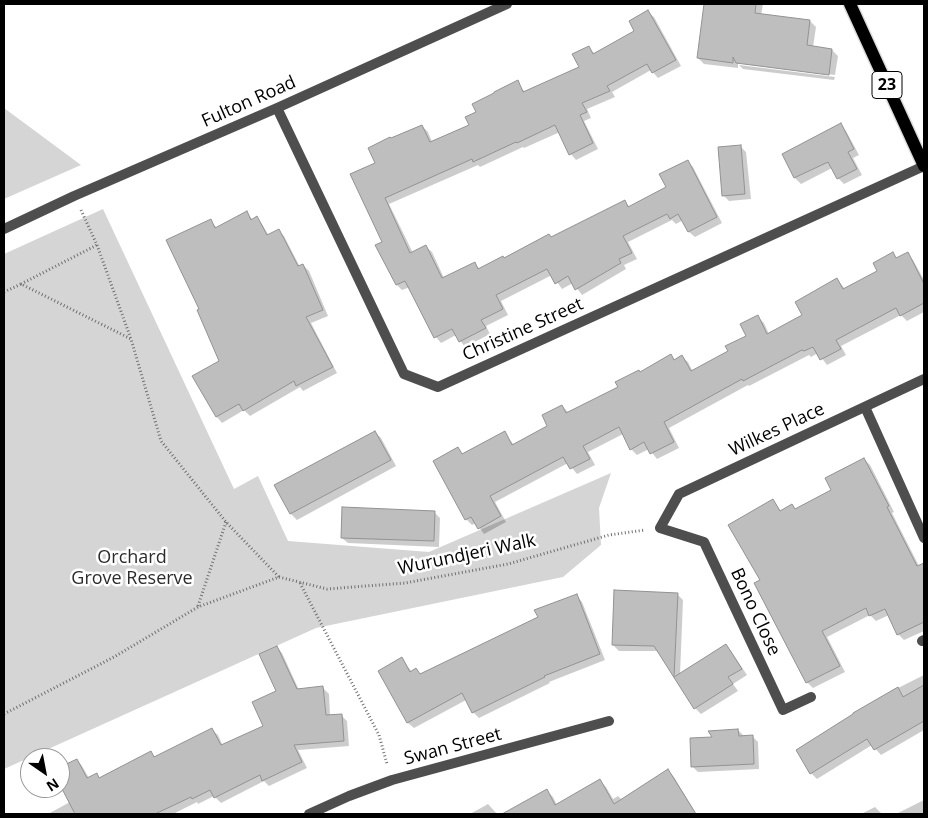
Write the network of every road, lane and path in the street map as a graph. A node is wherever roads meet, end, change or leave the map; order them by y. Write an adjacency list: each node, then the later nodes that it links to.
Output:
1 (507, 4): 3 (street, Fulton Road)
2 (850, 4): 4 (main road, 23)
3 (277, 108): 4 (street, Christine Street); 5 (street, Fulton Road)
4 (924, 166)
5 (74, 196): 6 (street, Fulton Road); 7 (path)
6 (4, 230)
7 (97, 245): 8 (path); 10 (path)
8 (21, 284): 9 (path); 10 (path)
9 (4, 292)
10 (131, 339): 13 (path)
11 (924, 379): 12 (street, Wilkes Place)
12 (865, 407): 14 (street, Wilkes Place); 15 (street)
13 (226, 522): 16 (path); 18 (path)
14 (660, 528): 17 (path, Wurundjeri Walk); 19 (street, Bono Close)
15 (924, 538)
16 (279, 577): 17 (path, Wurundjeri Walk); 18 (path)
17 (300, 582): 22 (path)
18 (198, 607): 20 (path)
19 (811, 698)
20 (4, 714)
21 (609, 721): 22 (street, Swan Street)
22 (392, 780): 23 (street, Swan Street)
23 (309, 814)

